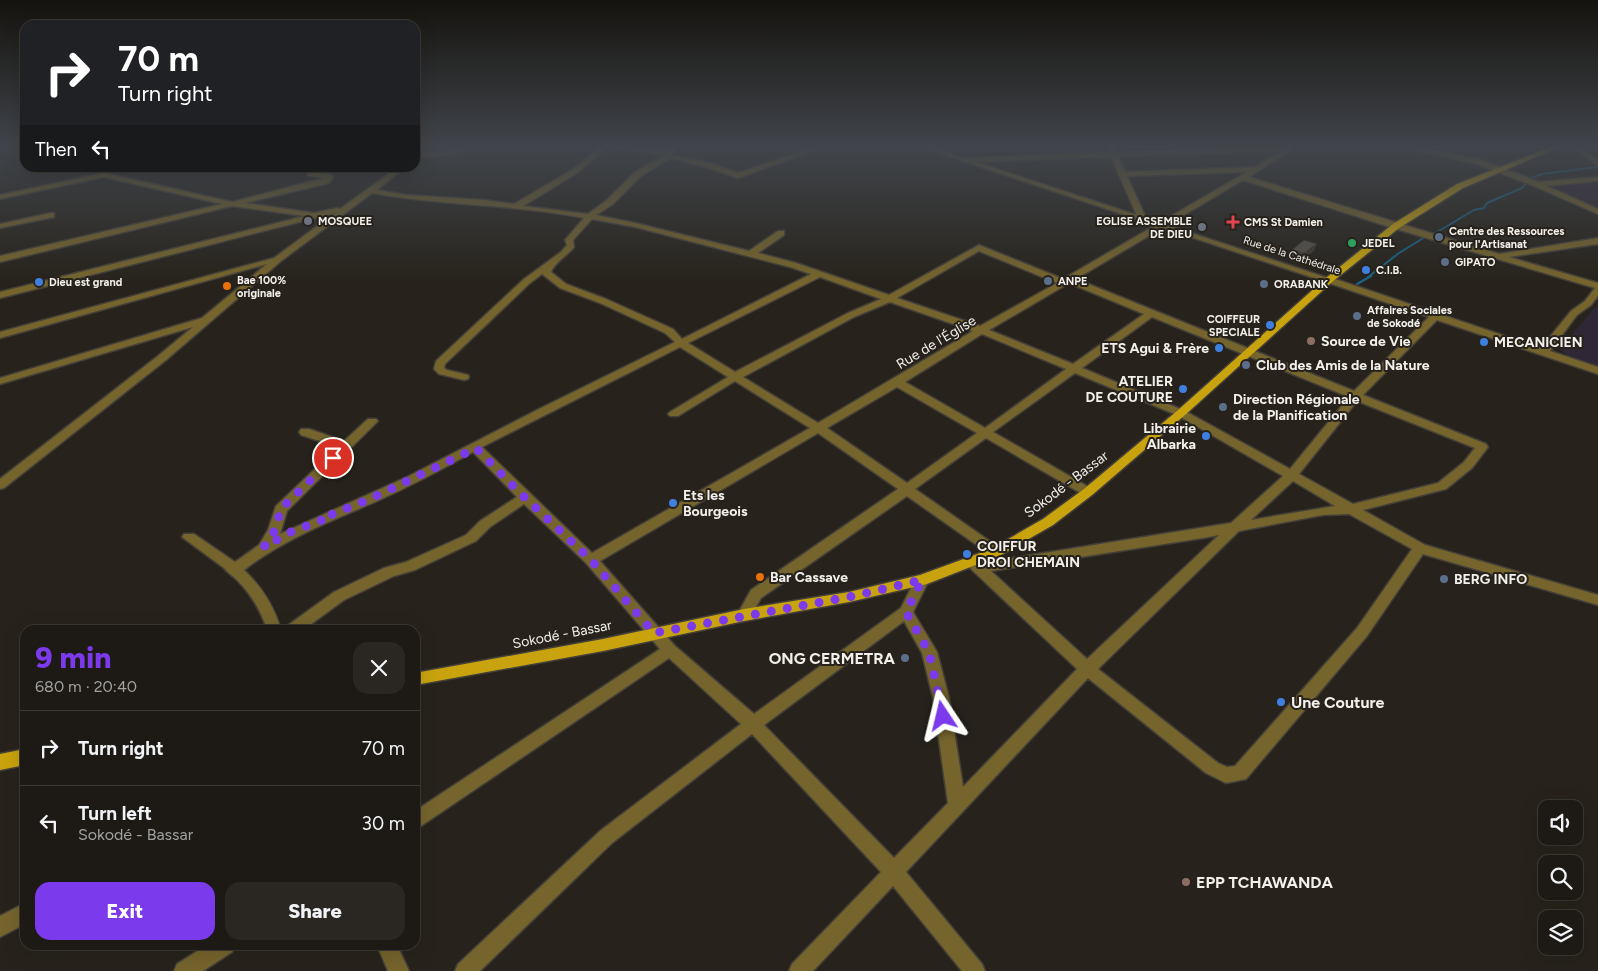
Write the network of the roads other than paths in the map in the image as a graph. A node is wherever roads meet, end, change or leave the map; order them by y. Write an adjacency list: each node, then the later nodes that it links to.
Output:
1 (27, 191): 14 (street)
2 (176, 191): 15 (street)
3 (284, 191): 15 (street)
4 (372, 191): 17 (street)
5 (374, 191): 16 (street)
6 (543, 191): 16 (street)
7 (621, 191): 21 (street)
8 (1060, 191): 22 (street, Rue de la Cathédrale)
9 (1129, 191): 22 (street)
10 (1218, 191): 24 (street, Rue de l'Église)
11 (1295, 191): 25 (street)
12 (1451, 191): 25 (main road, Sokodé - Bassar)
13 (1553, 191): 18 (street)
14 (0, 197)
15 (232, 204): 20 (street); 30 (street)
16 (515, 207): 21 (street)
17 (344, 208): 20 (street); 31 (street)
18 (1598, 212)
19 (51, 215): 23 (street)
20 (318, 216): 39 (street)
21 (590, 216): 28 (street); 32 (street)
22 (1142, 218): 24 (street, Rue de la Cathédrale)
23 (0, 226)
24 (1164, 226): 35 (street, Rue de la Cathédrale); 36 (street, Rue de l'Église)
25 (1396, 226): 29 (street); 35 (main road, Sokodé - Bassar)
26 (781, 233): 28 (street)
27 (1598, 241): 29 (street)
28 (751, 254): 33 (street)
29 (1495, 256): 38 (street)
30 (0, 259)
31 (278, 259): 43 (street); 45 (street)
32 (549, 265): 34 (street); 37 (street)
33 (819, 274): 40 (street); 46 (street)
34 (552, 279): 37 (street); 46 (street)
35 (1328, 280): 42 (street, Rue de la Cathédrale); 47 (main road, Sokodé - Bassar)
36 (1067, 282): 40 (street); 41 (street); 44 (street, Rue de l'Église)
37 (524, 284): 52 (street)
38 (1598, 288): 48 (street)
39 (0, 295)
40 (890, 298): 44 (street); 51 (street)
41 (1152, 312): 47 (street); 49 (street)
42 (1435, 316): 48 (street, Rue de la Cathédrale); 55 (street)
43 (206, 320): 53 (street); 65 (street)
44 (981, 330): 49 (street); 54 (street, Rue de l'Église)
45 (0, 336)
46 (682, 344): 51 (street); 63 (street)
47 (1248, 353): 55 (street); 56 (main road, Sokodé - Bassar)
48 (1543, 353): 50 (street, Rue de la Cathédrale)
49 (1074, 368): 56 (street); 61 (street)
50 (1598, 371)
51 (736, 376): 57 (street); 59 (street)
52 (464, 377)
53 (0, 381)
54 (897, 382): 59 (street, Rue de l'Église); 61 (street)
55 (1356, 395): 64 (street); 69 (street)
56 (1181, 413): 64 (street); 67 (main road, Sokodé - Bassar)
57 (674, 414)
58 (372, 422): 62 (street)
59 (819, 428): 66 (street); 75 (street, Rue de l'Église)
60 (305, 432): 62 (street)
61 (983, 432): 66 (street); 67 (street)
62 (346, 446): 72 (street)
63 (476, 448): 68 (street); 72 (street)
64 (1292, 475): 69 (street); 70 (street)
65 (0, 486)
66 (906, 490): 74 (street); 81 (street)
67 (1088, 492): 74 (main road, Sokodé - Bassar)
68 (525, 498): 75 (street); 83 (street)
69 (1351, 509): 70 (street); 73 (street)
70 (1236, 526): 76 (street); 86 (street)
71 (189, 537): 77 (street)
72 (264, 547): 77 (street)
73 (1420, 548): 79 (street); 86 (street)
74 (996, 552): 76 (main road, Sokodé - Bassar)
75 (591, 560): 84 (street)
76 (976, 565): 78 (main road, Sokodé - Bassar); 86 (street)
77 (234, 571): 82 (street)
78 (922, 580): 80 (street); 81 (main road, Sokodé - Bassar)
79 (1598, 600)
80 (906, 612): 88 (street); 91 (street)
81 (744, 615): 84 (main road, Sokodé - Bassar)
82 (273, 625)
83 (299, 625)
84 (654, 633): 85 (street); 87 (main road, Sokodé - Bassar)
85 (670, 650): 88 (street); 92 (street)
86 (1087, 669): 91 (street)
87 (420, 679)
88 (753, 724): 93 (street); 100 (street)
89 (20, 758): 90 (main road)
90 (0, 762)
91 (957, 806): 93 (street)
92 (420, 819)
93 (894, 871): 101 (street); 102 (street)
94 (20, 916): 95 (street)
95 (0, 926)
96 (217, 950): 98 (street)
97 (389, 950): 99 (street)
98 (184, 971)
99 (399, 971)
100 (465, 971)
101 (799, 971)
102 (975, 971)

